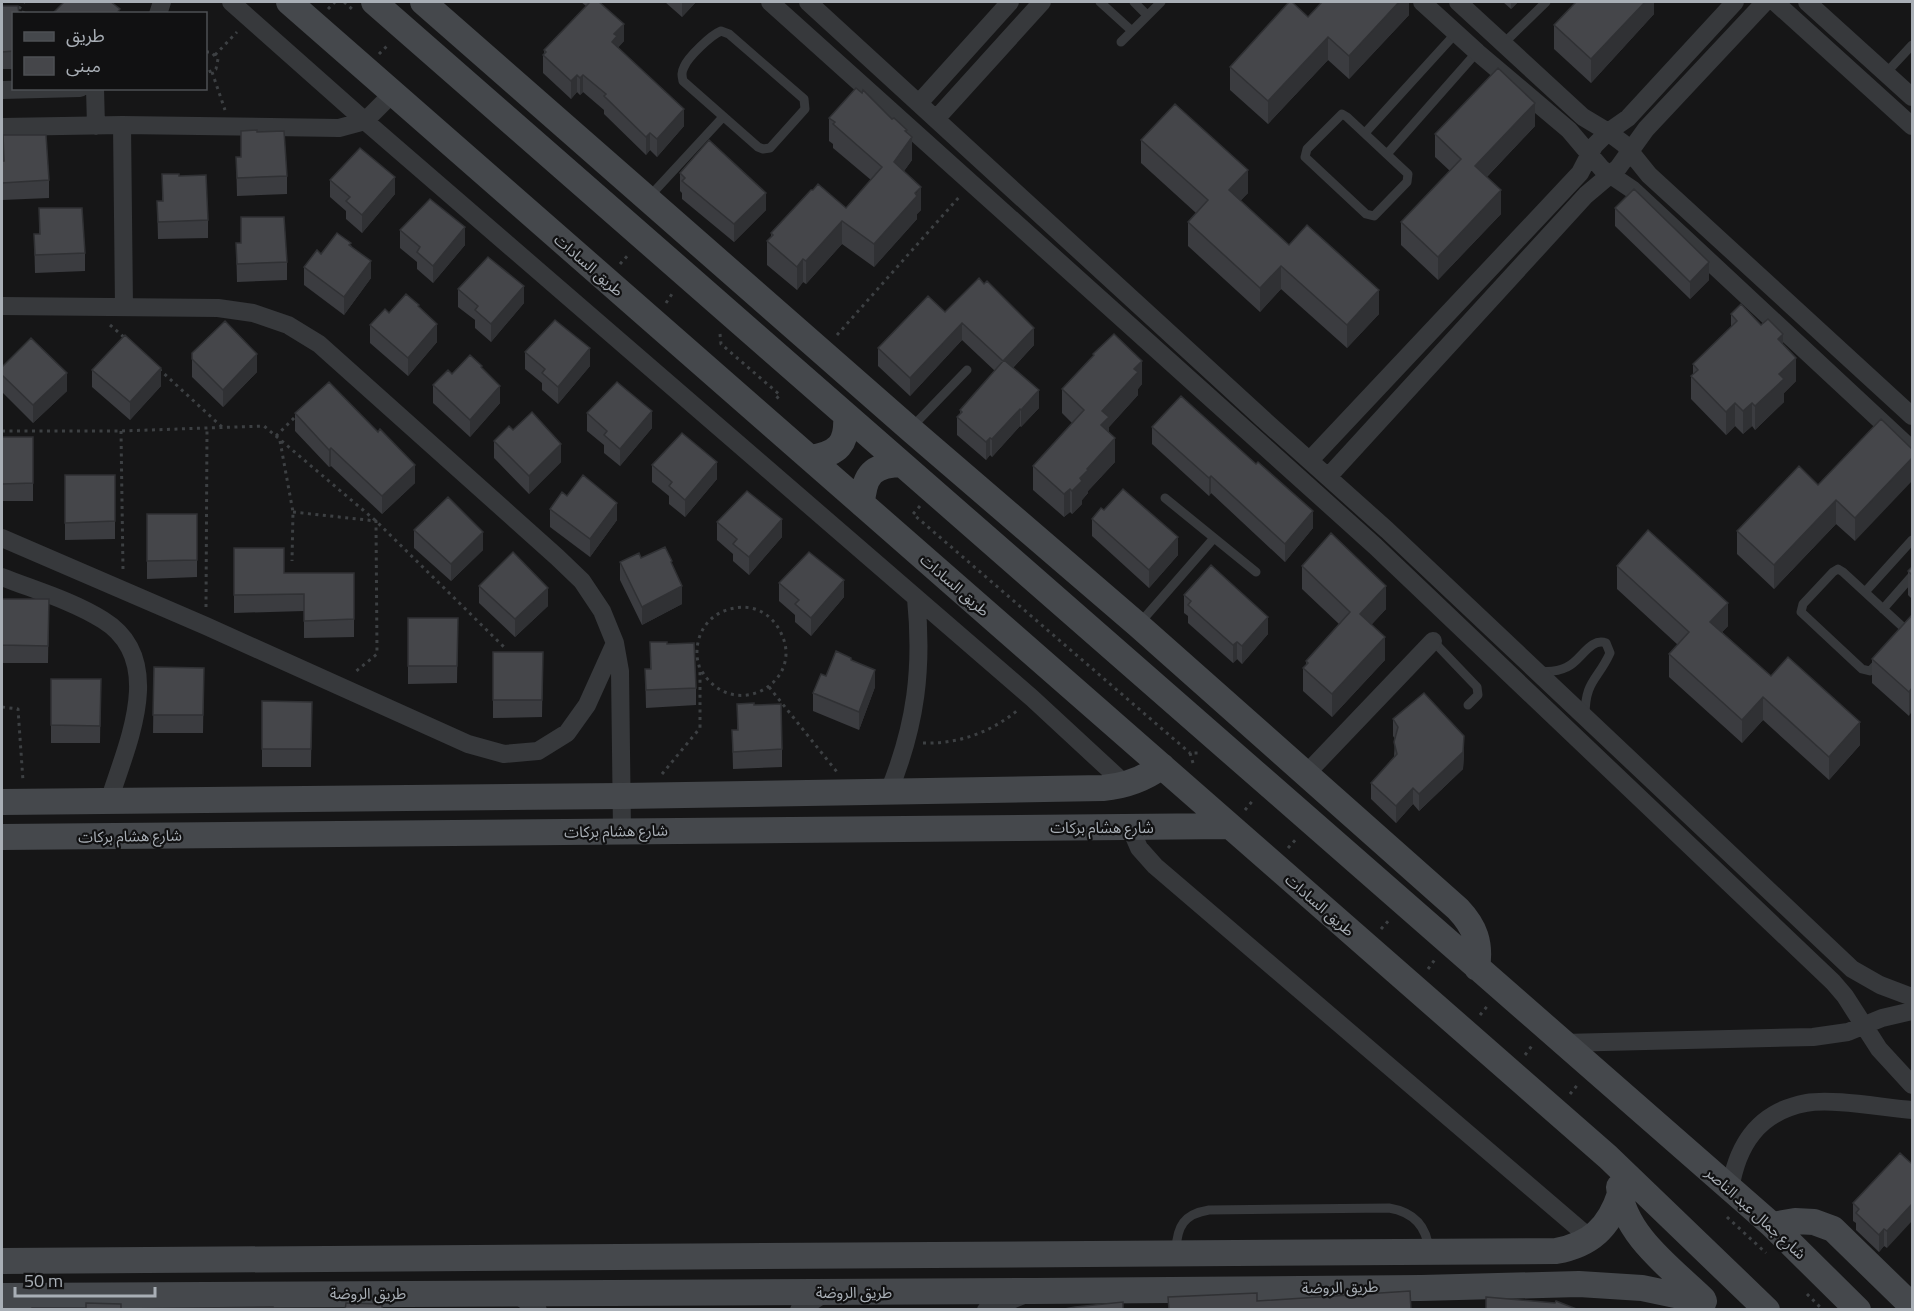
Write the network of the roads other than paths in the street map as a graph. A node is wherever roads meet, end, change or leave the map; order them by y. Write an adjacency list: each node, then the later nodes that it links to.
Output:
1 (231, 2): 35 (street)
2 (289, 2): 30 (street, طريق السادات)
3 (374, 2): 52 (street)
4 (423, 2): 48 (street)
5 (770, 2): 27 (street)
6 (808, 2): 26 (street)
7 (1010, 2): 32 (street)
8 (1042, 2): 34 (street)
9 (1100, 2): 20 (lane)
10 (1134, 2): 19 (lane)
11 (1161, 2): 19 (lane)
12 (1422, 2): 21 (street)
13 (1458, 2): 23 (street)
14 (1546, 2): 23 (lane)
15 (1735, 2): 40 (street)
16 (1765, 2): 42 (street)
17 (1775, 2): 38 (street)
18 (1807, 2): 28 (street)
19 (1148, 15): 20 (lane)
20 (1132, 31): 22 (lane)
21 (1456, 33): 25 (street); 41 (lane)
22 (1121, 42)
23 (1504, 43): 40 (street)
24 (1912, 45): 28 (lane)
25 (1477, 52): 43 (lane); 44 (street)
26 (866, 54): 27 (street); 32 (street)
27 (848, 72): 47 (street)
28 (1886, 73): 31 (street)
29 (95, 90): 37 (street)
30 (393, 93): 35 (street); 58 (street, طريق السادات)
31 (1912, 97)
32 (919, 103): 34 (street)
33 (723, 117): 33 (lane); 48 (lane)
34 (936, 119): 45 (street)
35 (365, 121): 36 (street); 73 (street)
36 (122, 125): 37 (street); 50 (street)
37 (96, 126): 39 (street)
38 (1912, 126)
39 (2, 127)
40 (1608, 132): 42 (street); 44 (street)
41 (1365, 133): 43 (lane); 43 (lane)
42 (1631, 151): 46 (street); 53 (street)
43 (1387, 154)
44 (1589, 154): 46 (street); 59 (street)
45 (989, 167): 47 (street); 54 (street)
46 (1611, 175): 57 (street); 61 (street)
47 (972, 184): 56 (street)
48 (647, 199): 55 (street)
49 (2, 306): 50 (street)
50 (124, 307): 77 (street)
51 (967, 370): 55 (lane)
52 (846, 415): 58 (street); 60 (street)
53 (1912, 416)
54 (1263, 419): 56 (street); 59 (street)
55 (910, 429): 75 (street)
56 (1249, 434): 68 (street)
57 (1912, 450)
58 (810, 458): 63 (street, طريق السادات)
59 (1310, 460): 61 (street)
60 (902, 464): 63 (street); 81 (street)
61 (1328, 477): 64 (street)
62 (1165, 498): 66 (lane)
63 (862, 504): 83 (street, طريق السادات)
64 (1387, 530): 68 (street); 78 (street)
65 (2, 538): 77 (street)
66 (1214, 538): 69 (lane); 75 (lane)
67 (1912, 540): 72 (lane)
68 (1374, 546): 97 (street)
69 (1256, 572)
70 (1912, 576): 74 (lane)
71 (2, 577): 89 (street)
72 (1865, 592): 74 (lane); 74 (lane)
73 (916, 598): 85 (street); 86 (street)
74 (1884, 609)
75 (1138, 625): 79 (street)
76 (1433, 641): 80 (lane); 84 (street)
77 (615, 643): 87 (street)
78 (1536, 670): 82 (street); 82 (lane)
79 (1208, 687): 81 (street); 84 (street)
80 (1468, 705)
81 (1184, 711): 94 (street)
82 (1585, 716): 95 (street)
83 (1162, 766): 85 (street); 90 (street, طريق السادات)
84 (1306, 774): 94 (street)
85 (1126, 785): 86 (street); 91 (street)
86 (889, 791): 87 (street)
87 (632, 796): 89 (street); 92 (street)
88 (13, 801): 89 (street)
89 (109, 801)
90 (1230, 826): 91 (street, شارع هشام بركات); 101 (street, طريق السادات)
91 (1130, 827): 92 (street, شارع هشام بركات); 105 (street)
92 (622, 831): 93 (street, شارع هشام بركات)
93 (2, 837)
94 (1477, 968): 98 (street)
95 (1912, 997)
96 (1912, 1011): 97 (street)
97 (1864, 1027): 98 (street); 99 (street)
98 (1554, 1035): 102 (street, شارع جمال عبد الناصر)
99 (1912, 1085)
100 (1912, 1110): 102 (street)
101 (1620, 1169): 103 (street); 125 (street)
102 (1730, 1190): 104 (street, شارع جمال عبد الناصر)
103 (1620, 1194): 105 (street); 120 (street)
104 (1772, 1225): 121 (street); 126 (street, شارع جمال عبد الناصر)
105 (1582, 1243): 106 (street); 112 (street)
106 (1429, 1253): 108 (street); 109 (lane)
107 (1281, 1254): 108 (street); 109 (street); 114 (street)
108 (1343, 1254): 113 (street)
109 (1176, 1255): 111 (street)
110 (2, 1261): 111 (street)
111 (36, 1261): 119 (street)
112 (1579, 1284): 113 (street, طريق الروضة); 120 (street, طريق الروضة)
113 (1343, 1287): 114 (street, طريق الروضة)
114 (1282, 1288): 115 (street, طريق الروضة)
115 (1034, 1291): 117 (street, طريق الروضة); 124 (street)
116 (513, 1292): 117 (street, طريق الروضة); 119 (street, طريق الروضة); 122 (street)
117 (825, 1292): 123 (street)
118 (2, 1296): 119 (street, طريق الروضة)
119 (39, 1296)
120 (1708, 1305)
121 (1912, 1306)
122 (538, 1310)
123 (799, 1310)
124 (986, 1310)
125 (1767, 1310)
126 (1858, 1310)

